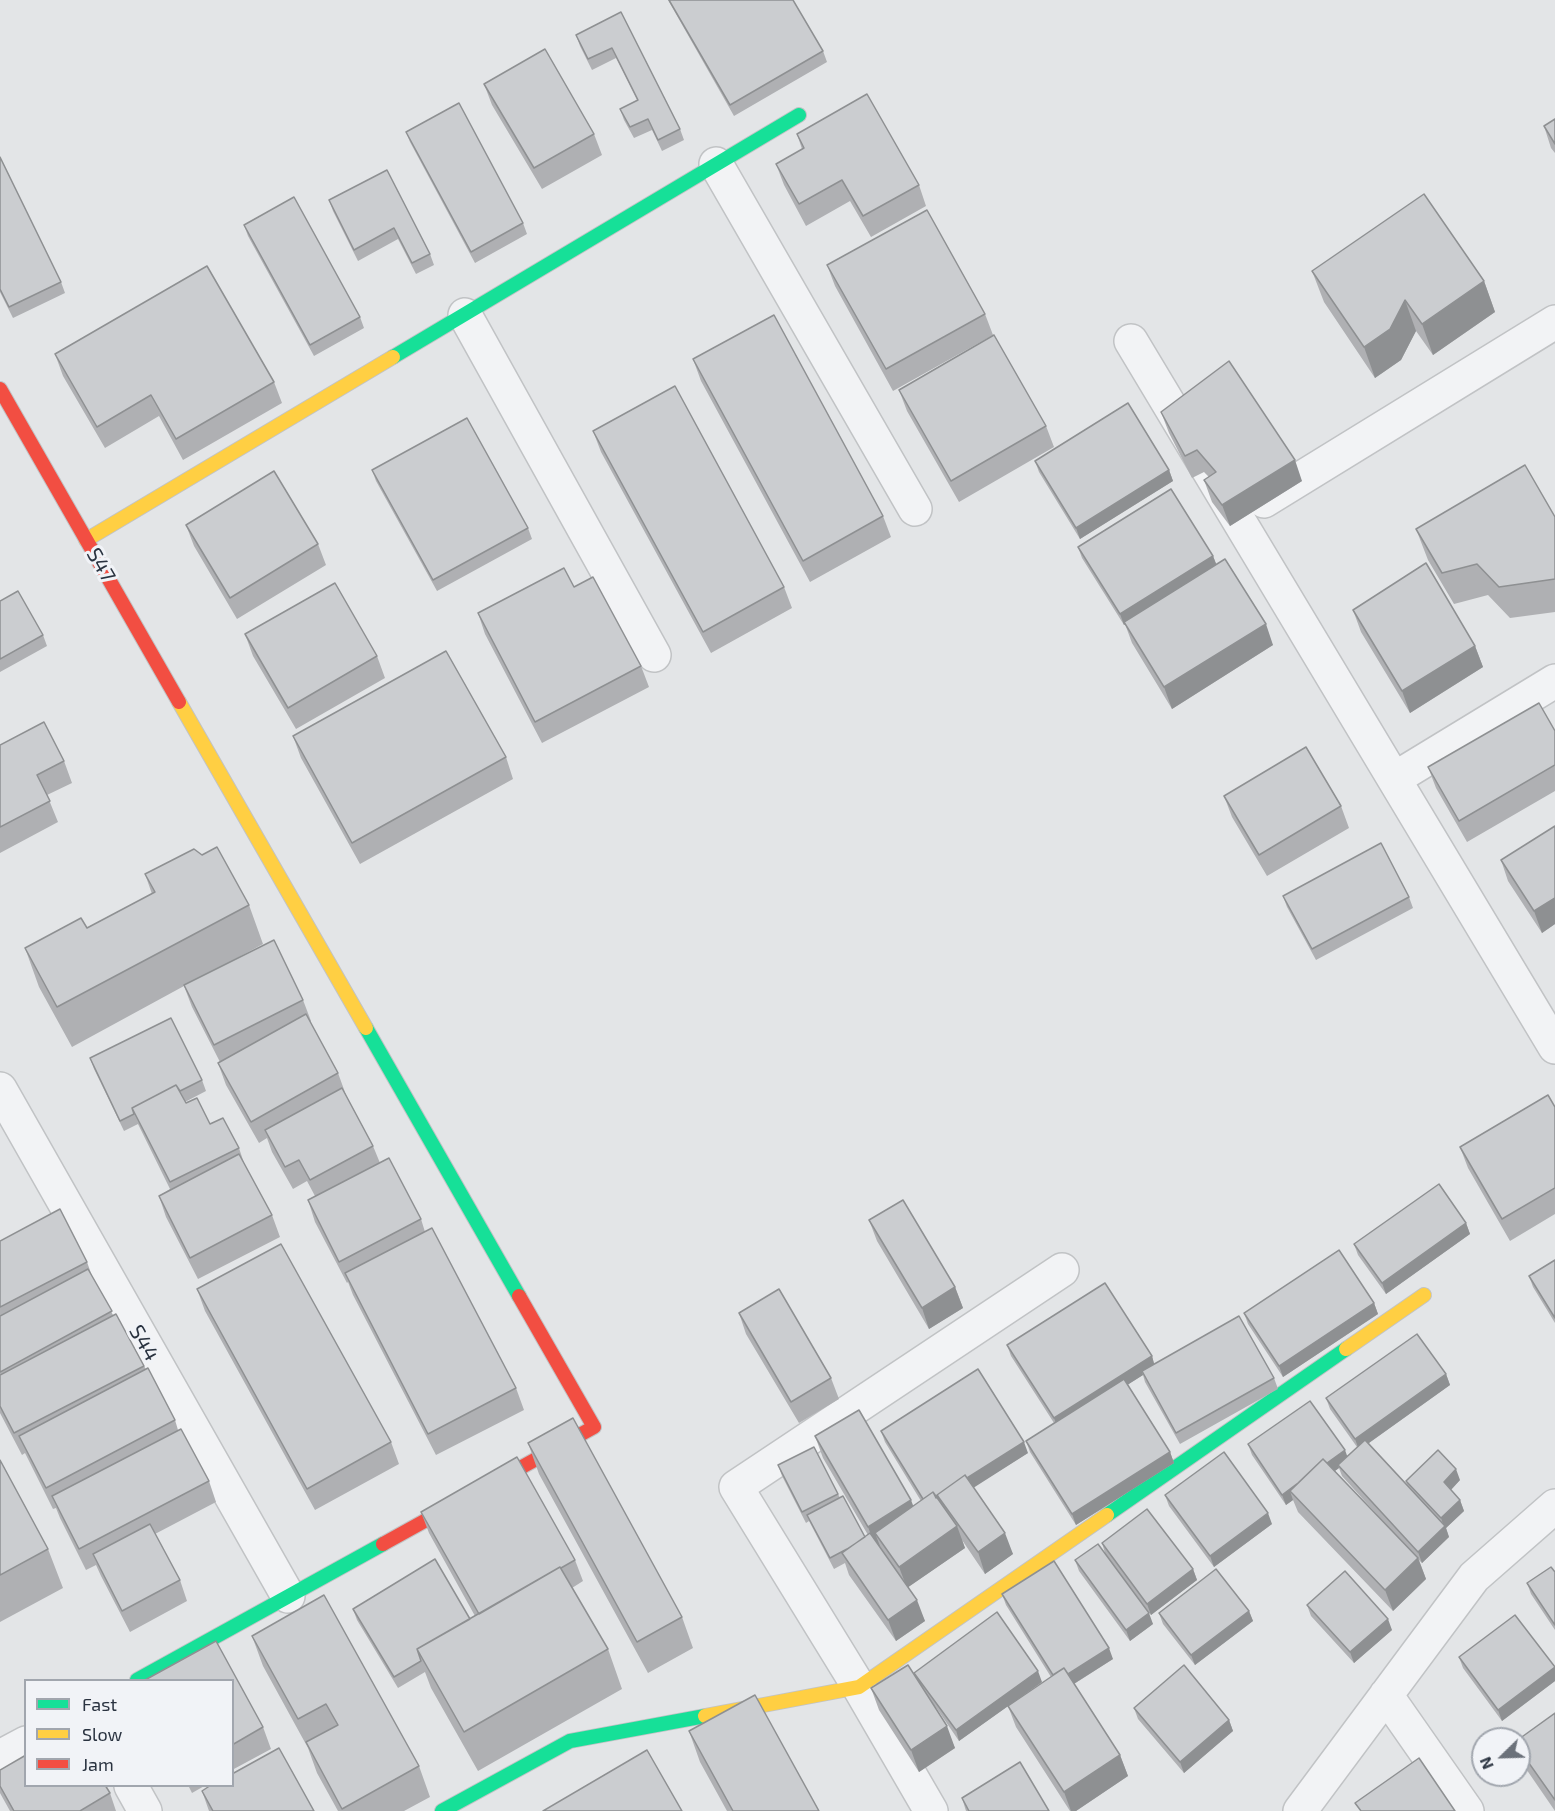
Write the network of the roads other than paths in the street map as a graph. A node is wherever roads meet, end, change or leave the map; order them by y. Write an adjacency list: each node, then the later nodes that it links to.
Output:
1 (799, 115): 2 (street)
2 (716, 164): 3 (street); 7 (street)
3 (465, 315): 9 (street); 10 (street)
4 (1555, 322): 8 (street)
5 (1131, 341): 8 (street)
6 (0, 389): 9 (street, S47)
7 (915, 509)
8 (1237, 518): 12 (street)
9 (86, 540): 19 (street, S47)
10 (654, 655)
11 (1555, 681): 12 (street)
12 (1394, 779): 13 (street)
13 (1555, 1047)
14 (0, 1089): 15 (street, S44)
15 (10, 1131): 19 (street, S44)
16 (1062, 1270): 21 (street)
17 (1424, 1295): 21 (street)
18 (1555, 1506): 22 (street)
19 (288, 1596): 20 (street)
20 (139, 1679)
21 (859, 1687): 27 (street); 28 (street)
22 (1386, 1695): 29 (street); 30 (street)
23 (24, 1744): 24 (street)
24 (0, 1757)
25 (132, 1787): 26 (street)
26 (145, 1811)
27 (442, 1811)
28 (931, 1811)
29 (1300, 1811)
30 (1467, 1811)

